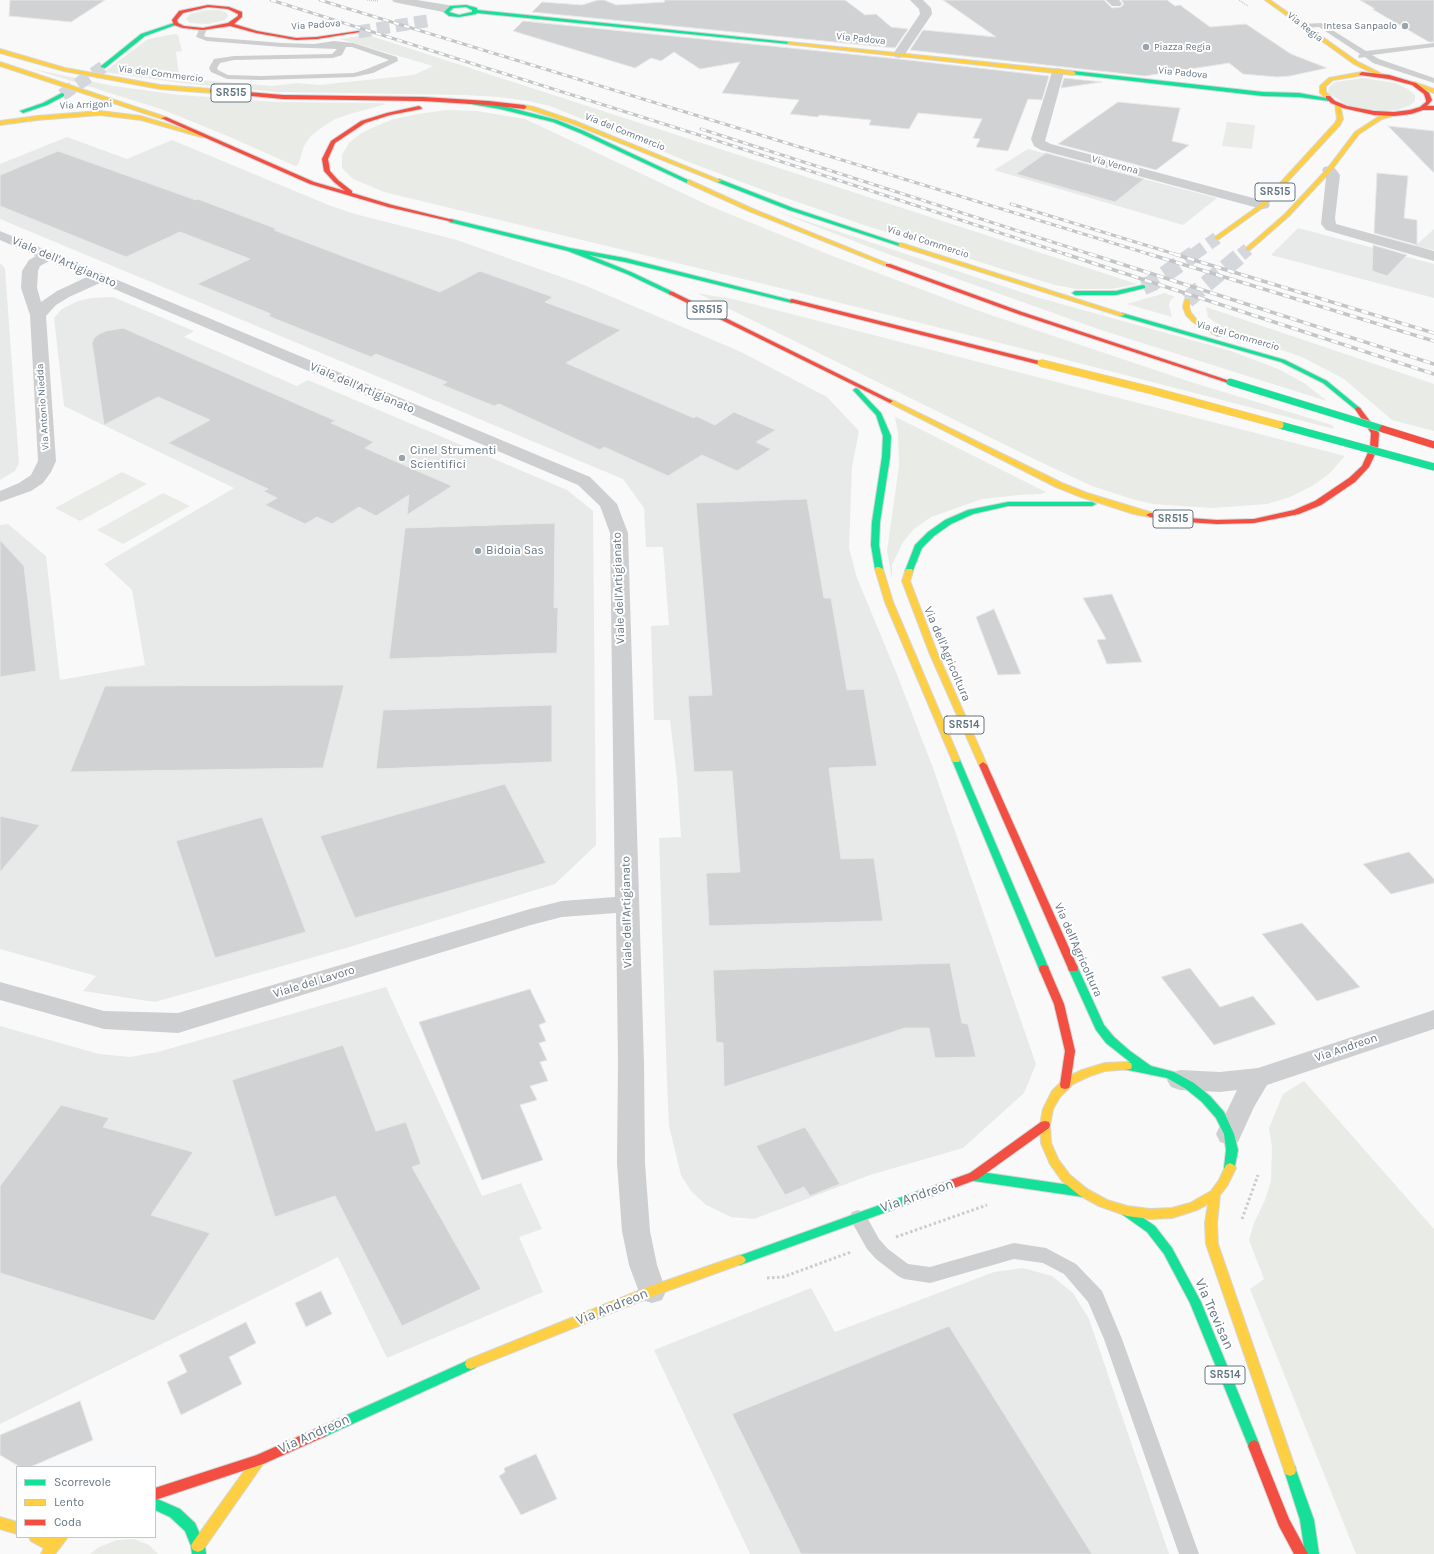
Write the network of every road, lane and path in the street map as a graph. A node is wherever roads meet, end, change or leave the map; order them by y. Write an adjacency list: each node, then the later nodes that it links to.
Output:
1 (398, 0): 6 (street)
2 (916, 0): 17 (street)
3 (1239, 0): 5 (path)
4 (208, 3): 9 (main road); 10 (main road)
5 (1259, 4): 7 (main road, Via Regia); 11 (main road, Via Regia)
6 (449, 12): 8 (main road); 17 (main road, Via Padova)
7 (1272, 15)
8 (439, 18)
9 (176, 24): 12 (main road); 21 (main road)
10 (230, 24): 12 (main road); 13 (main road, Via Padova)
11 (1303, 26): 18 (lane); 19 (main road, Via Regia)
12 (203, 29): 14 (lane)
13 (358, 32)
14 (317, 45): 14 (lane)
15 (1434, 45): 18 (lane)
16 (0, 51): 33 (main road, Via del Commercio / SR515)
17 (899, 54): 23 (main road, Via Padova)
18 (1365, 54): 19 (lane); 26 (lane)
19 (1356, 63): 24 (main road, Via Regia)
20 (0, 64): 40 (main road, Via del Commercio / SR515)
21 (103, 66)
22 (1330, 69): 25 (main road)
23 (1058, 72): 30 (main road, Via Padova); 43 (street, Via Verona)
24 (1389, 77): 25 (main road); 28 (main road)
25 (1331, 80): 27 (main road); 34 (main road)
26 (1434, 81)
27 (1314, 84)
28 (1414, 84): 31 (main road); 35 (main road)
29 (1302, 86): 30 (main road, Via Padova)
30 (1245, 90): 34 (main road, Via Padova)
31 (1434, 91)
32 (62, 95): 38 (main road, Via Arrigoni)
33 (467, 102): 42 (main road, Via del Commercio); 51 (main road, Via del Commercio / SR515); 57 (main road, Via del Commercio, bridge)
34 (1333, 102): 37 (main road, Via Padova); 43 (main road, SR515)
35 (1422, 108): 36 (main road, Via Padova); 37 (main road, Via Padova)
36 (1434, 108)
37 (1394, 114): 41 (main road, SR515)
38 (0, 116)
39 (0, 123): 40 (main road, Via Arrigoni)
40 (218, 141): 42 (main road, Via del Commercio / SR515)
41 (1329, 170): 46 (main road, SR515); 49 (street)
42 (356, 196): 47 (main road, Via del Commercio / SR515)
43 (1263, 205): 45 (main road, SR515)
44 (0, 235): 48 (street, Viale dell'Artigianato)
45 (1217, 238)
46 (1248, 249)
47 (570, 250): 56 (main road, Via del Commercio / SR515); 58 (main road, Via del Commercio, bridge)
48 (48, 255): 50 (street, Viale dell'Artigianato); 54 (street, Via Antonio Niedda)
49 (1434, 256)
50 (100, 277): 54 (street); 61 (street, Viale dell'Artigianato)
51 (1023, 283): 52 (main road, SR515); 55 (main road, Via del Commercio / SR515)
52 (1143, 287)
53 (1187, 300): 55 (main road, SR515)
54 (38, 315): 59 (street, Via Antonio Niedda)
55 (1283, 361): 60 (main road, Via del Commercio / SR515)
56 (842, 377): 60 (main road, Via del Commercio / SR515); 67 (main road, SR514)
57 (1434, 445)
58 (1434, 467)
59 (0, 497)
60 (1111, 504): 64 (main road, Via dell'Agricoltura / SR514)
61 (627, 904): 62 (street, Viale del Lavoro); 78 (street, Viale dell'Artigianato)
62 (0, 991)
63 (1434, 1019): 65 (street, Via Andreon)
64 (1148, 1069): 66 (main road, SR514); 67 (main road, SR514)
65 (1258, 1078): 66 (street, Via Andreon); 69 (street)
66 (1180, 1080): 69 (main road, SR514)
67 (1065, 1085): 68 (main road, SR514)
68 (1045, 1125): 70 (main road, Via Andreon); 71 (main road, SR514)
69 (1229, 1134): 72 (main road, SR514)
70 (974, 1176): 71 (main road, Via Andreon); 75 (main road, Via Andreon)
71 (1083, 1192): 74 (main road, SR514)
72 (1215, 1194): 74 (main road, SR514); 91 (main road, Via Trevisan / SR514)
73 (990, 1205): 76 (path)
74 (1126, 1211): 90 (main road, Via Trevisan / SR514)
75 (858, 1217): 76 (lane); 78 (main road, Via Andreon)
76 (873, 1244): 77 (path); 89 (lane)
77 (764, 1276)
78 (652, 1291): 79 (main road, Via Andreon)
79 (259, 1460): 80 (main road, Via Andreon); 87 (main road)
80 (156, 1494)
81 (156, 1504): 87 (main road)
82 (0, 1523): 83 (main road)
83 (16, 1528)
84 (38, 1538): 86 (main road)
85 (60, 1538): 86 (main road)
86 (53, 1545): 88 (main road)
87 (198, 1550)
88 (48, 1554)
89 (1189, 1554)
90 (1301, 1554)
91 (1312, 1554)

